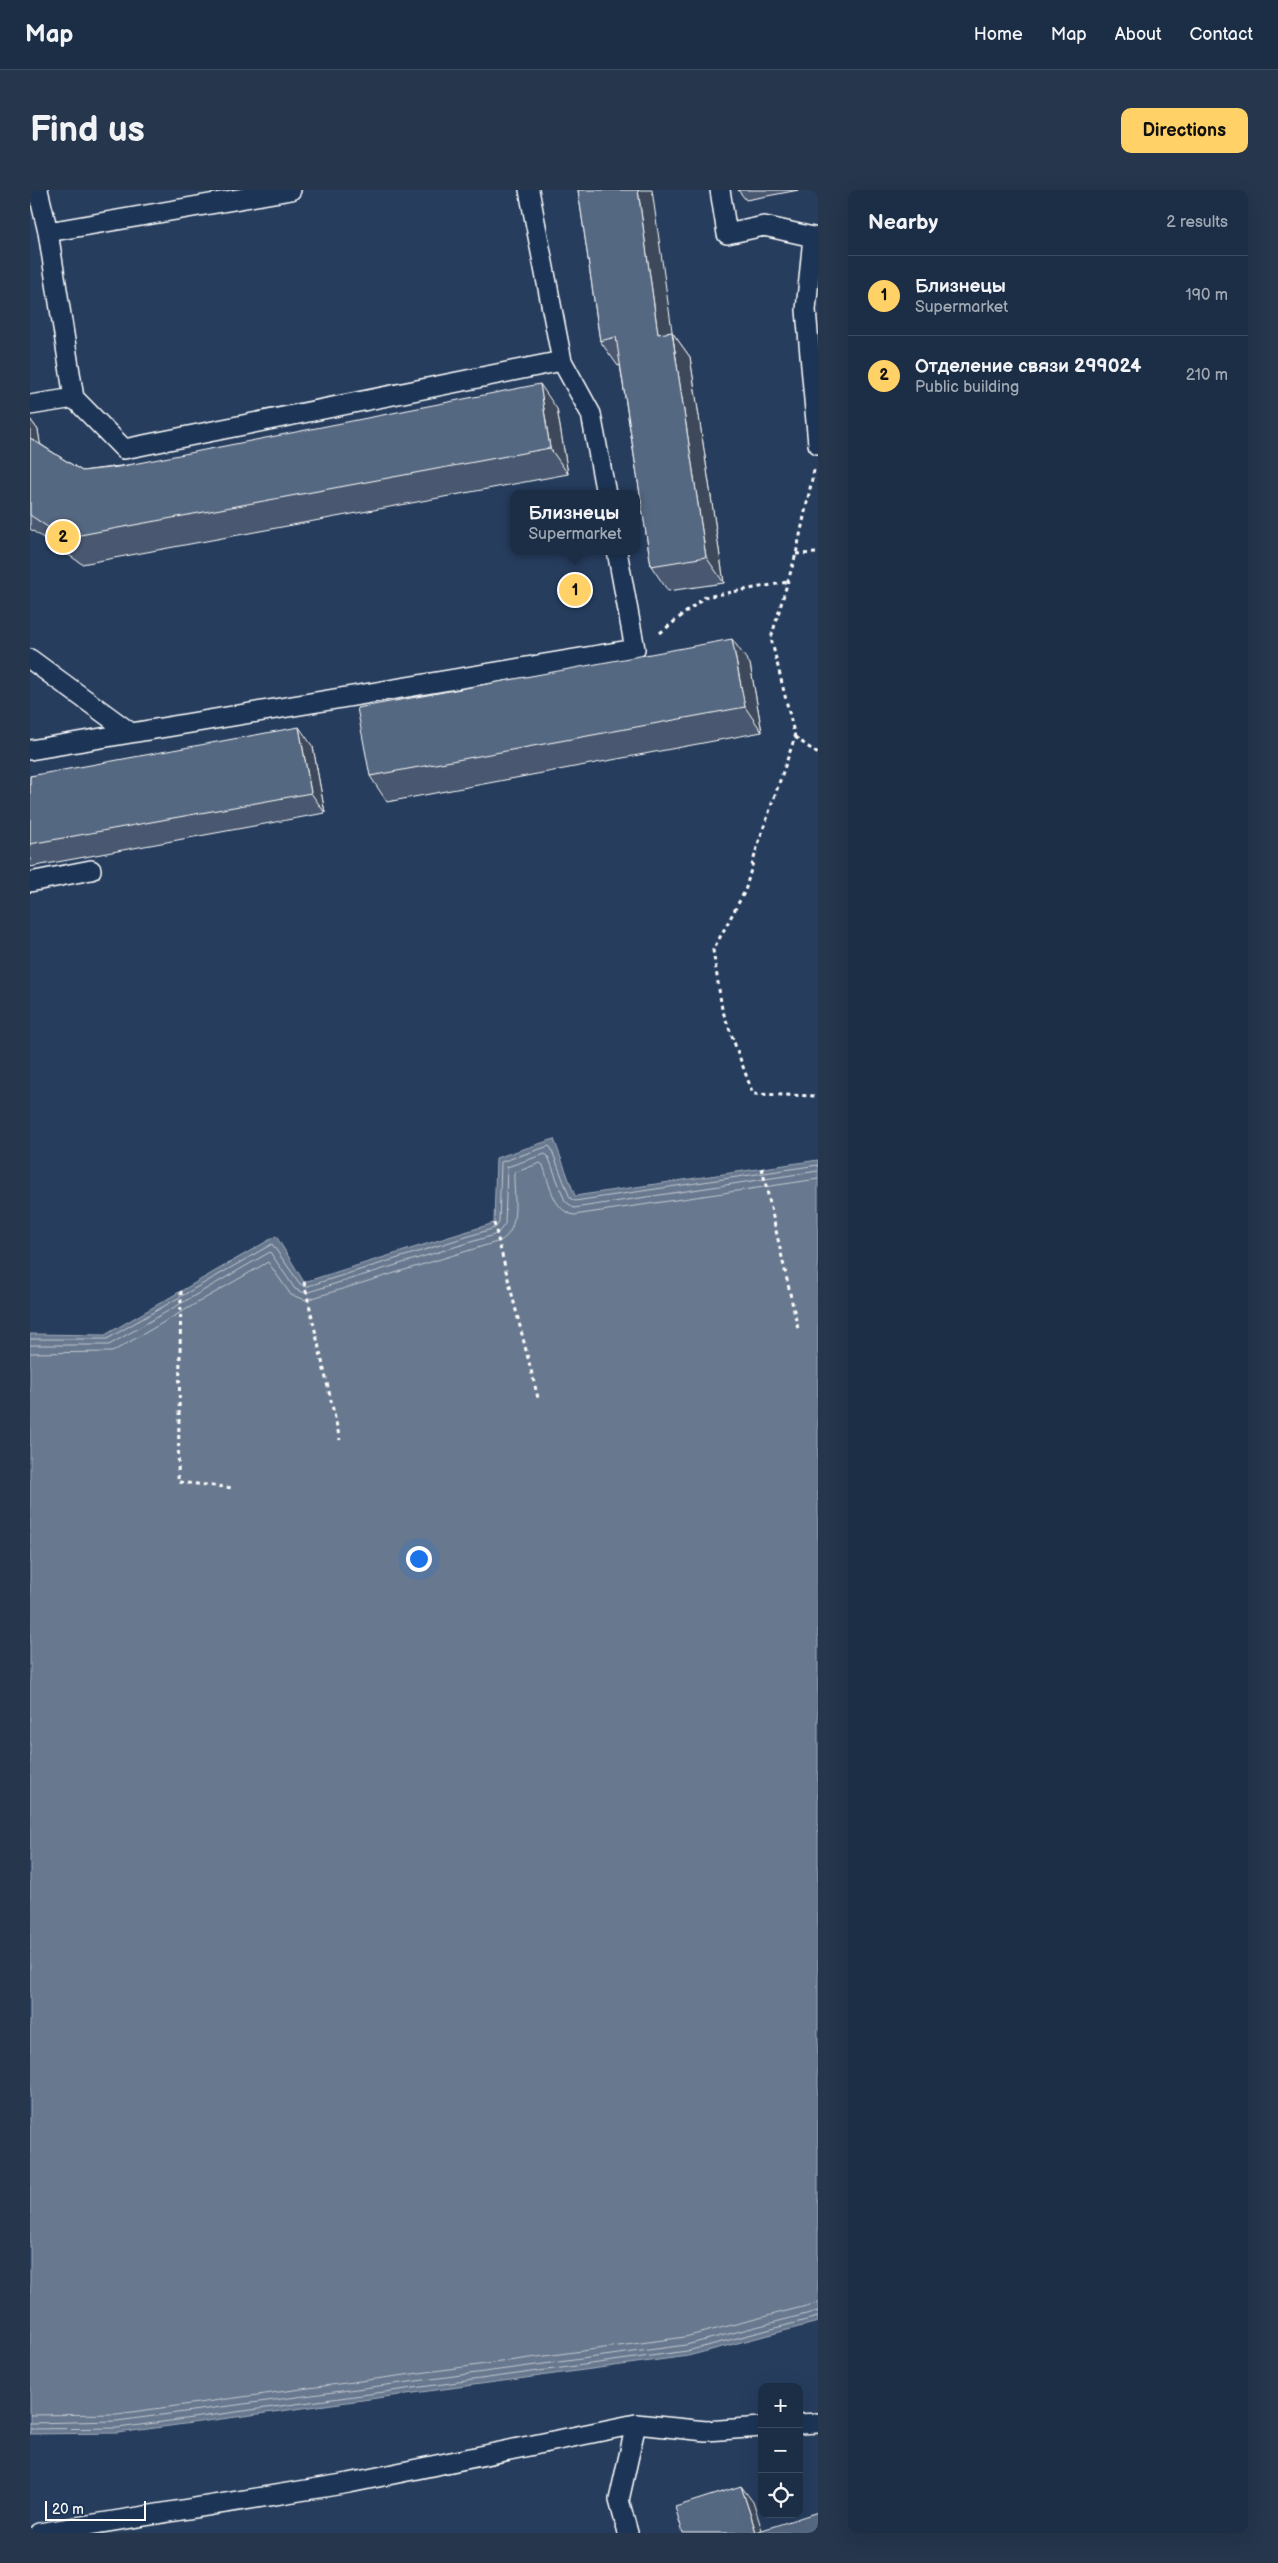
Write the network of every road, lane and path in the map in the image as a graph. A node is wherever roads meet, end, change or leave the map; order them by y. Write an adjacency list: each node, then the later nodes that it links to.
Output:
1 (38, 190): 5 (lane)
2 (291, 190): 5 (lane)
3 (529, 190): 7 (lane)
4 (720, 190): 6 (lane)
5 (48, 232): 8 (lane)
6 (816, 239): 10 (lane)
7 (562, 362): 8 (lane); 11 (lane)
8 (74, 398): 9 (lane)
9 (30, 405)
10 (817, 453): 13 (path)
11 (605, 490)
12 (818, 552): 13 (path)
13 (796, 554): 15 (path)
14 (617, 555): 16 (lane)
15 (788, 582): 16 (path); 19 (path)
16 (635, 649): 18 (lane)
17 (30, 659): 18 (lane)
18 (131, 733): 20 (lane)
19 (795, 737): 21 (path); 24 (path)
20 (30, 750)
21 (818, 754)
22 (91, 870): 23 (lane)
23 (30, 882)
24 (818, 1096)
25 (762, 1168): 29 (path)
26 (494, 1223): 30 (path)
27 (304, 1282): 31 (path)
28 (182, 1291): 32 (path)
29 (798, 1329)
30 (538, 1398)
31 (340, 1440)
32 (234, 1488)
33 (818, 2423): 35 (lane)
34 (636, 2424): 36 (lane); 37 (lane); 38 (lane)
35 (803, 2424)
36 (758, 2427)
37 (39, 2533)
38 (628, 2533)

